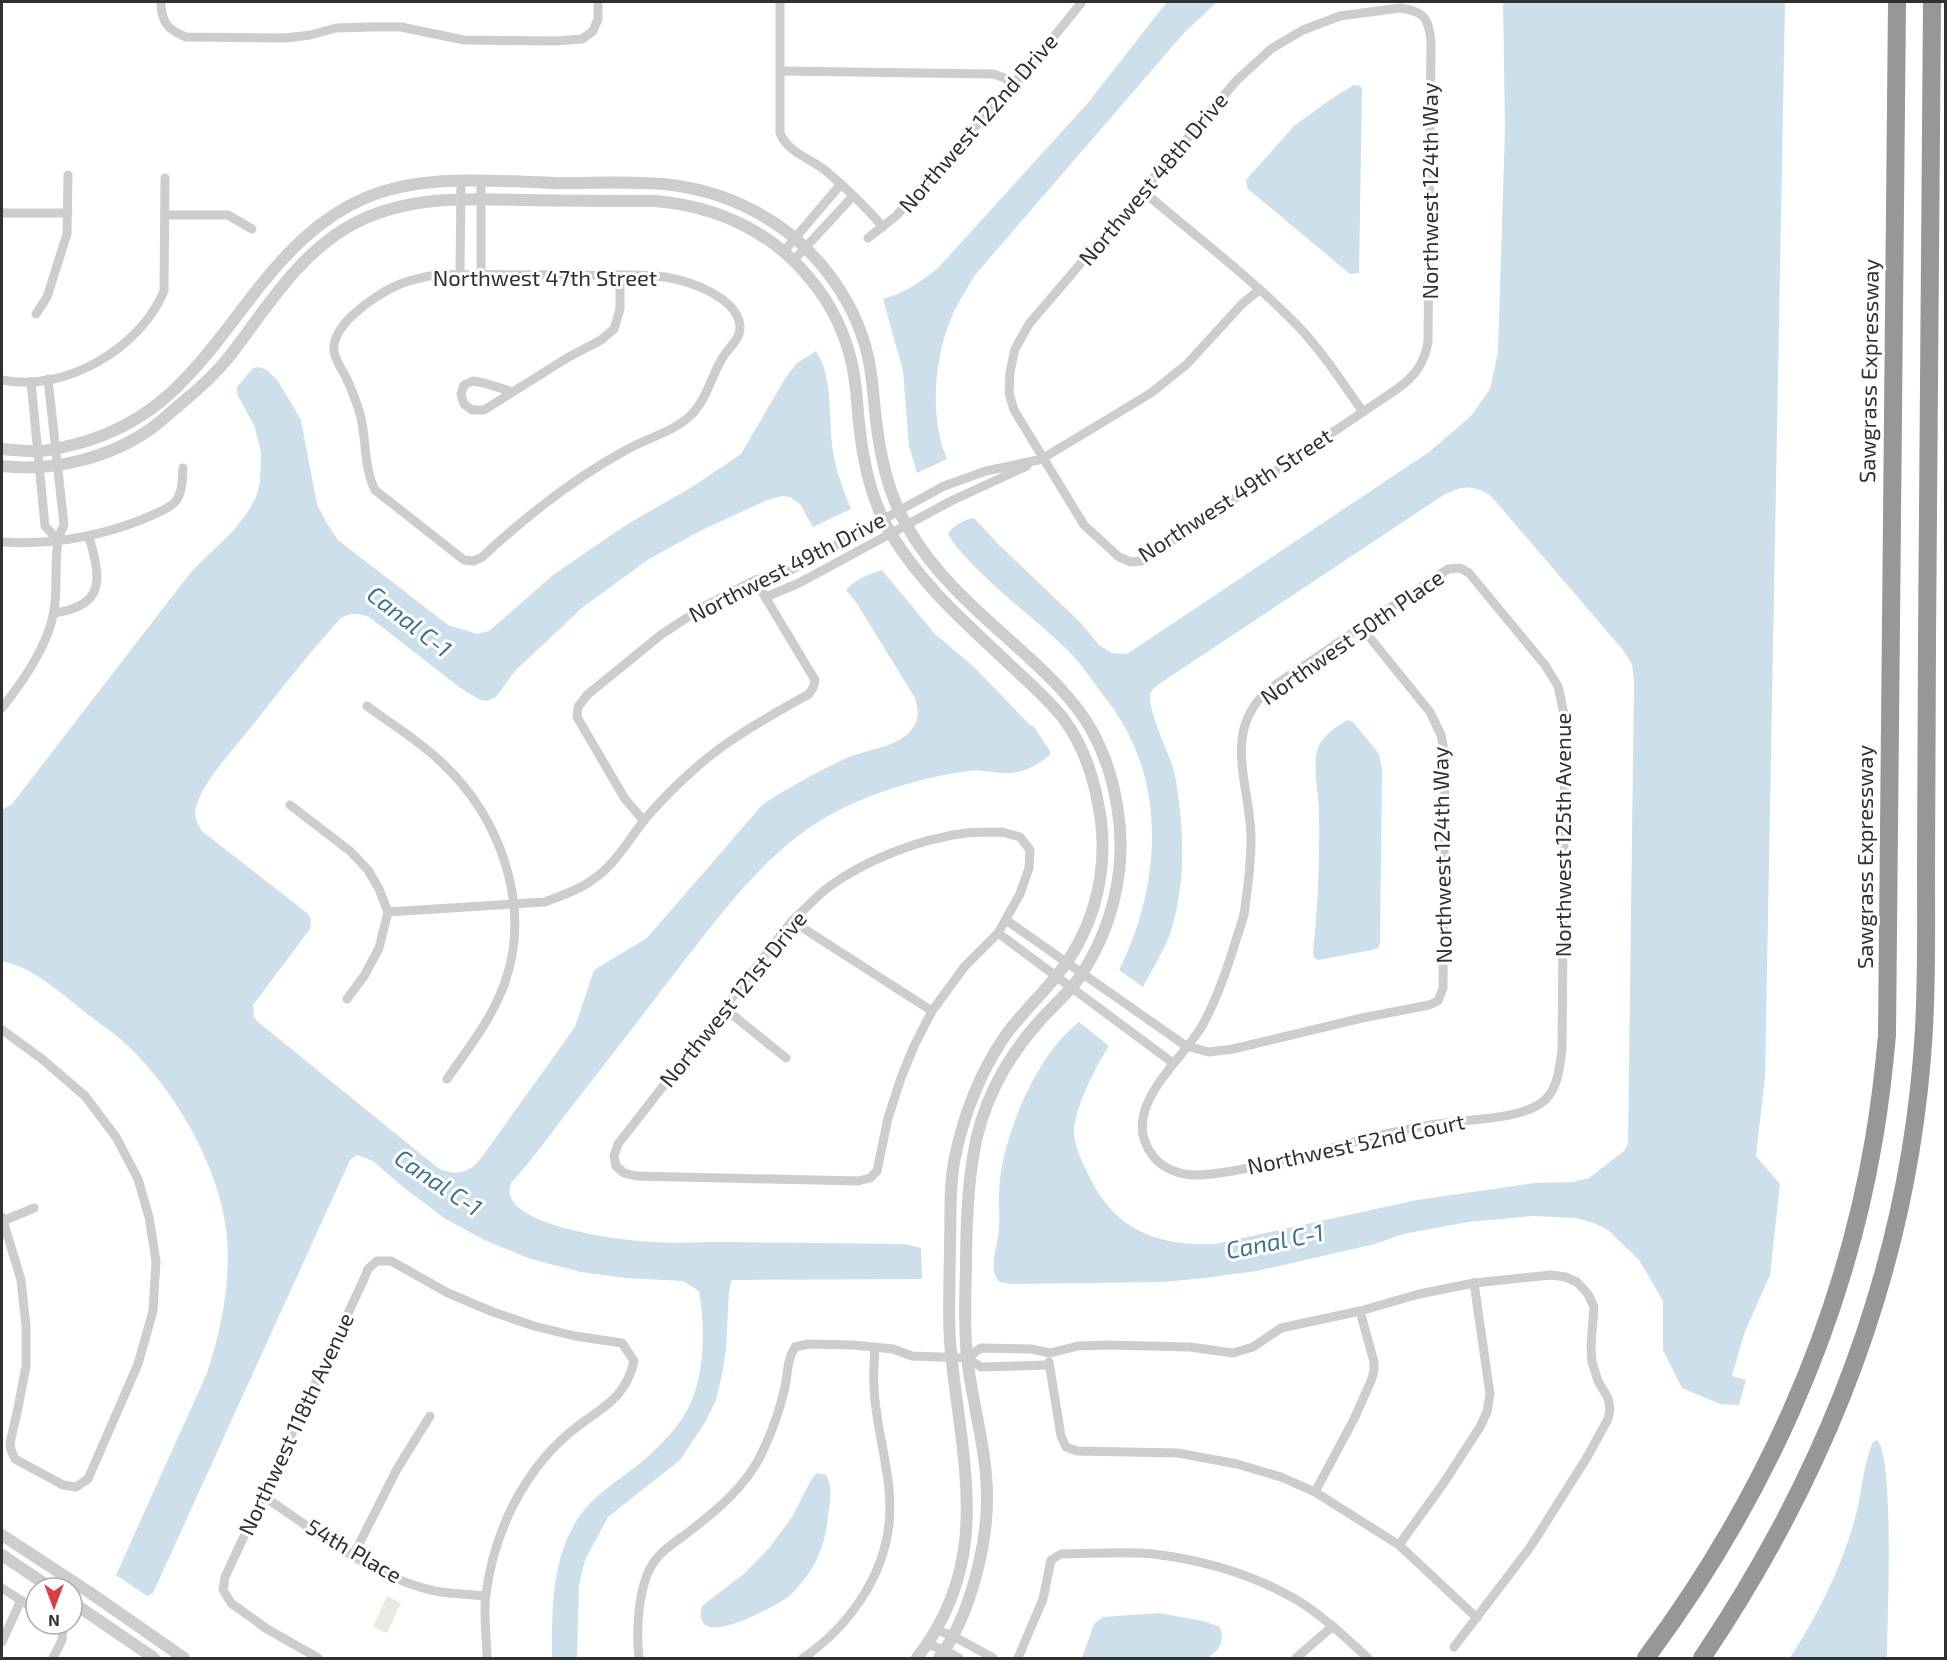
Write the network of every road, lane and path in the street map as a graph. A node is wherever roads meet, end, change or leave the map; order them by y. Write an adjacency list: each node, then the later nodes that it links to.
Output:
1 (161, 2): 2 (street)
2 (598, 2)
3 (780, 2): 8 (street)
4 (1082, 2): 9 (street, Northwest 122nd Drive)
5 (1897, 2): 128 (highway, Sawgrass Expressway)
6 (1932, 2): 129 (highway)
7 (1424, 15): 15 (street, Northwest 48th Drive); 34 (street, Northwest 124th Way)
8 (781, 71): 9 (street); 14 (street)
9 (1011, 84): 22 (street, Northwest 122nd Drive)
10 (68, 175): 20 (street)
11 (165, 178): 21 (street)
12 (461, 182): 13 (street); 17 (street); 41 (street)
13 (481, 182): 18 (street); 24 (street)
14 (841, 184): 16 (street); 24 (street)
15 (1143, 191): 32 (street); 43 (street, Northwest 48th Drive)
16 (853, 196): 22 (street); 26 (street)
17 (461, 199): 18 (street); 29 (street); 45 (street)
18 (481, 199): 27 (street); 30 (street)
19 (2, 213): 20 (street)
20 (68, 213): 33 (street)
21 (165, 215): 23 (street); 35 (street)
22 (883, 227): 25 (street, Northwest 122nd Drive)
23 (252, 229)
24 (795, 237): 26 (street); 27 (street)
25 (868, 238)
26 (806, 248): 28 (street); 48 (street)
27 (784, 251): 28 (street)
28 (793, 261): 49 (street)
29 (460, 274): 30 (street, Northwest 47th Street); 31 (street, Northwest 47th Street)
30 (481, 274): 31 (street, Northwest 47th Street)
31 (620, 276): 38 (street)
32 (1259, 290): 39 (street); 43 (street, Northwest 49th Drive)
33 (36, 314)
34 (1420, 367): 39 (street, Northwest 49th Street)
35 (48, 379): 37 (street); 41 (street)
36 (2, 380): 37 (street)
37 (31, 382): 42 (street)
38 (513, 392): 38 (street)
39 (1363, 412): 43 (street, Northwest 49th Street)
40 (2, 449): 42 (street)
41 (56, 449): 42 (street); 45 (street)
42 (38, 451): 46 (street)
43 (1043, 459): 48 (street, Northwest 49th Drive); 50 (street, Northwest 49th Drive)
44 (2, 466): 46 (street)
45 (58, 466): 46 (street); 53 (street)
46 (40, 468): 53 (street)
47 (183, 468): 52 (street)
48 (898, 509): 49 (street, Northwest 49th Drive); 50 (street)
49 (884, 518): 51 (street); 56 (street, Northwest 49th Drive)
50 (906, 526): 51 (street, Northwest 49th Drive); 70 (street)
51 (891, 534): 57 (street, Northwest 49th Drive); 69 (street)
52 (88, 537): 53 (street); 58 (street)
53 (58, 540): 54 (street); 58 (street)
54 (2, 542)
55 (1460, 568): 59 (street, Northwest 50th Place); 83 (street, Northwest 125th Avenue)
56 (755, 580): 57 (street); 63 (street, Northwest 49th Drive)
57 (766, 597): 63 (street)
58 (54, 613): 61 (street)
59 (1362, 628): 79 (street, Northwest 50th Place); 79 (street, Northwest 124th Way)
60 (367, 706): 64 (street)
61 (2, 708)
62 (290, 805): 65 (street)
63 (644, 821): 64 (street)
64 (514, 904): 65 (street); 82 (street)
65 (388, 912): 73 (street)
66 (1006, 920): 67 (street, Northwest 121st Drive); 68 (street); 69 (street)
67 (792, 921): 74 (street, Northwest 121st Drive); 76 (street)
68 (998, 933): 71 (street); 76 (street)
69 (1067, 963): 70 (street); 71 (street)
70 (1083, 974): 72 (street); 75 (street)
71 (1056, 978): 72 (street); 90 (street)
72 (1071, 989): 77 (street); 91 (street)
73 (346, 999)
74 (724, 1008): 76 (street, Northwest 121st Drive); 80 (street)
75 (1133, 1010): 77 (street); 79 (street)
76 (932, 1011)
77 (1123, 1026): 81 (street)
78 (2, 1030): 85 (street)
79 (1186, 1046): 81 (street)
80 (786, 1058)
81 (1173, 1063): 83 (street, Northwest 52nd Court)
82 (447, 1078)
83 (1546, 1099)
84 (34, 1208): 85 (street)
85 (2, 1219)
86 (1474, 1283): 87 (street); 97 (street); 106 (street)
87 (1359, 1311): 89 (street); 94 (street)
88 (875, 1347): 90 (street); 120 (street); 121 (street)
89 (1050, 1353): 91 (street); 92 (street)
90 (951, 1358): 91 (street); 108 (street)
91 (967, 1358): 92 (street); 110 (street)
92 (1048, 1365): 94 (street)
93 (430, 1416): 99 (street)
94 (1315, 1492): 97 (street)
95 (263, 1496): 99 (street, 54th Place); 102 (street, Northwest 118th Avenue); 118 (street, Northwest 118th Avenue)
96 (2, 1535): 117 (street)
97 (1399, 1545): 106 (street)
98 (2, 1555): 100 (street)
99 (353, 1556): 102 (street, 54th Place)
100 (33, 1576)
101 (2, 1588): 103 (street)
102 (485, 1596): 119 (street)
103 (21, 1600): 104 (street); 111 (street)
104 (24, 1602)
105 (84, 1610): 116 (street)
106 (1476, 1618): 113 (street)
107 (1333, 1626): 125 (street); 126 (street); 127 (street)
108 (937, 1630): 110 (street); 112 (street)
109 (62, 1636): 115 (street)
110 (953, 1636): 114 (street); 124 (street)
111 (2, 1642)
112 (928, 1644): 114 (street); 122 (street)
113 (1454, 1647)
114 (943, 1655): 123 (street)
115 (53, 1659)
116 (154, 1659)
117 (184, 1659)
118 (318, 1659)
119 (487, 1659)
120 (639, 1659)
121 (803, 1659)
122 (917, 1659)
123 (959, 1659)
124 (993, 1659)
125 (1018, 1659)
126 (1296, 1659)
127 (1368, 1659)
128 (1646, 1659)
129 (1702, 1659)

